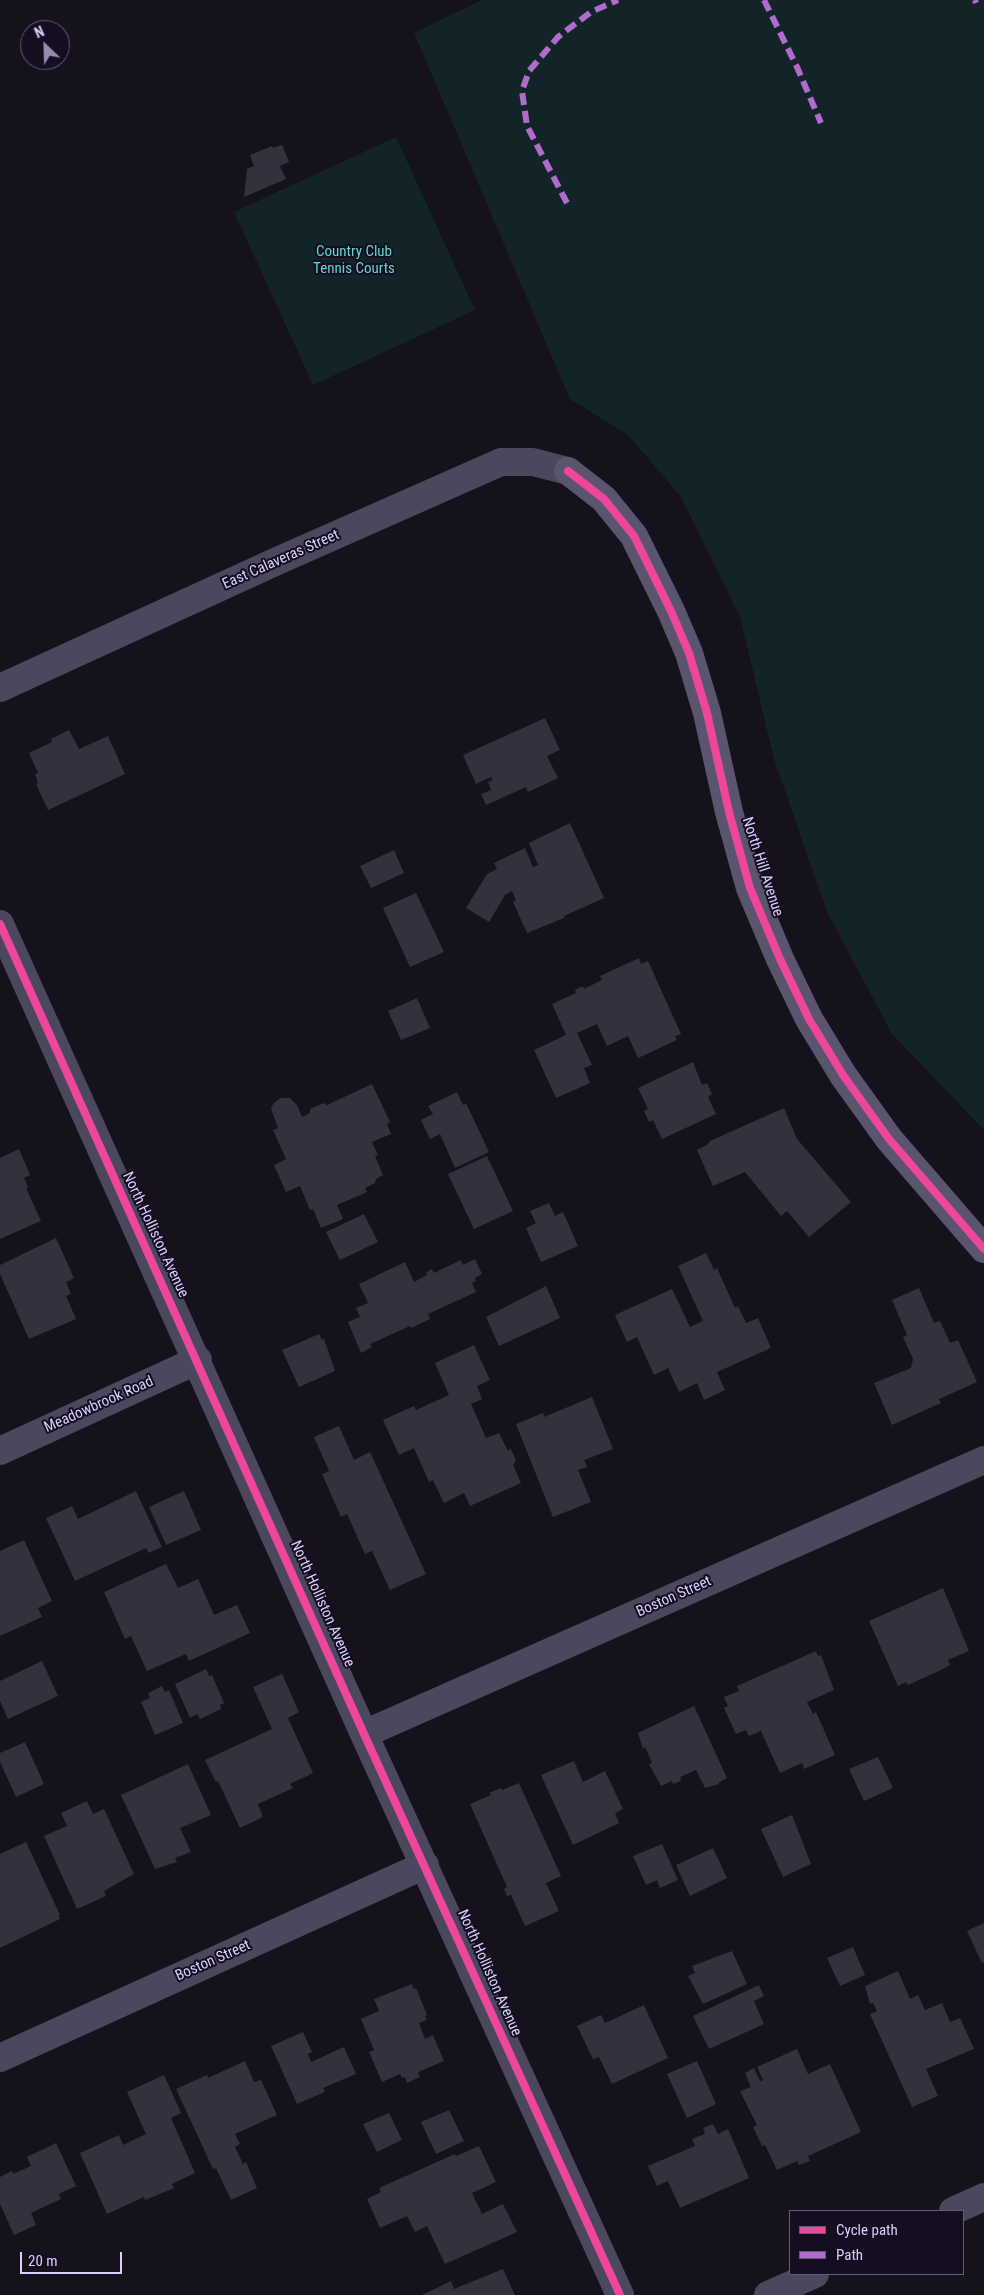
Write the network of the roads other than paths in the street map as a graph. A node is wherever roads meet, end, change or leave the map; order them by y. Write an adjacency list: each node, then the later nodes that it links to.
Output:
1 (568, 471): 2 (street, East Calaveras Street); 4 (street, North Hill Avenue)
2 (0, 688)
3 (0, 924): 5 (street, North Holliston Avenue)
4 (984, 1249)
5 (198, 1360): 6 (street, Meadowbrook Road); 8 (street, North Holliston Avenue)
6 (0, 1450)
7 (984, 1460): 8 (street, Boston Street)
8 (364, 1734): 9 (street, North Holliston Avenue)
9 (425, 1865): 10 (street, Boston Street); 14 (street, North Holliston Avenue)
10 (0, 2058)
11 (984, 2197): 12 (street)
12 (955, 2210)
13 (813, 2275): 15 (street)
14 (620, 2295)
15 (768, 2295)

